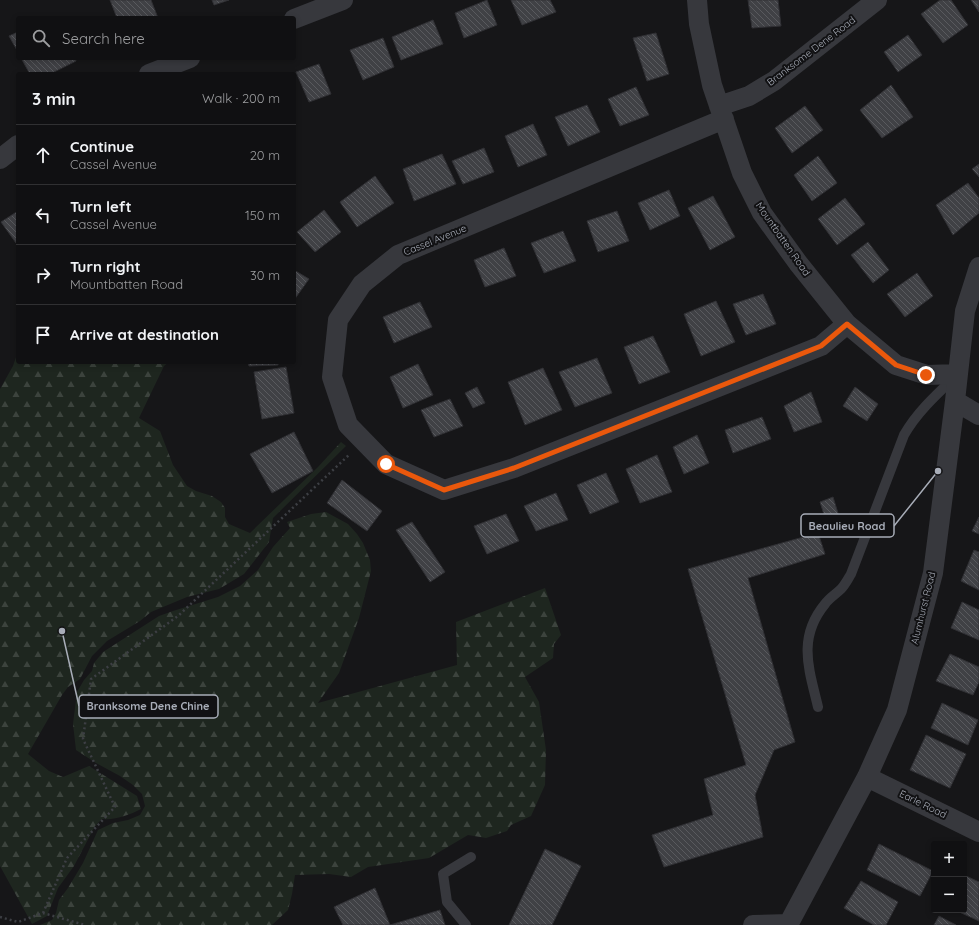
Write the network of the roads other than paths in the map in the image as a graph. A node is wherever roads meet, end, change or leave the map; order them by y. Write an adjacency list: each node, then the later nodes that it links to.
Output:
1 (344, 0): 4 (street)
2 (697, 0): 7 (street, Mountbatten Road)
3 (878, 0): 7 (street, Branksome Dene Road)
4 (296, 18)
5 (185, 60): 6 (street)
6 (153, 72)
7 (722, 113): 11 (street, Mountbatten Road); 11 (street, Cassel Avenue)
8 (16, 147): 9 (street)
9 (0, 159)
10 (979, 267): 12 (street, Alumhurst Road)
11 (847, 324): 12 (street, Mountbatten Road)
12 (958, 374): 13 (street, Alumhurst Road); 15 (lane)
13 (955, 401): 14 (street); 16 (street, Alumhurst Road)
14 (979, 415)
15 (818, 707)
16 (867, 777): 17 (street, Earle Road); 21 (street, Alumhurst Road)
17 (979, 832)
18 (471, 857): 19 (lane)
19 (466, 925)
20 (753, 925): 21 (street)
21 (789, 925)

